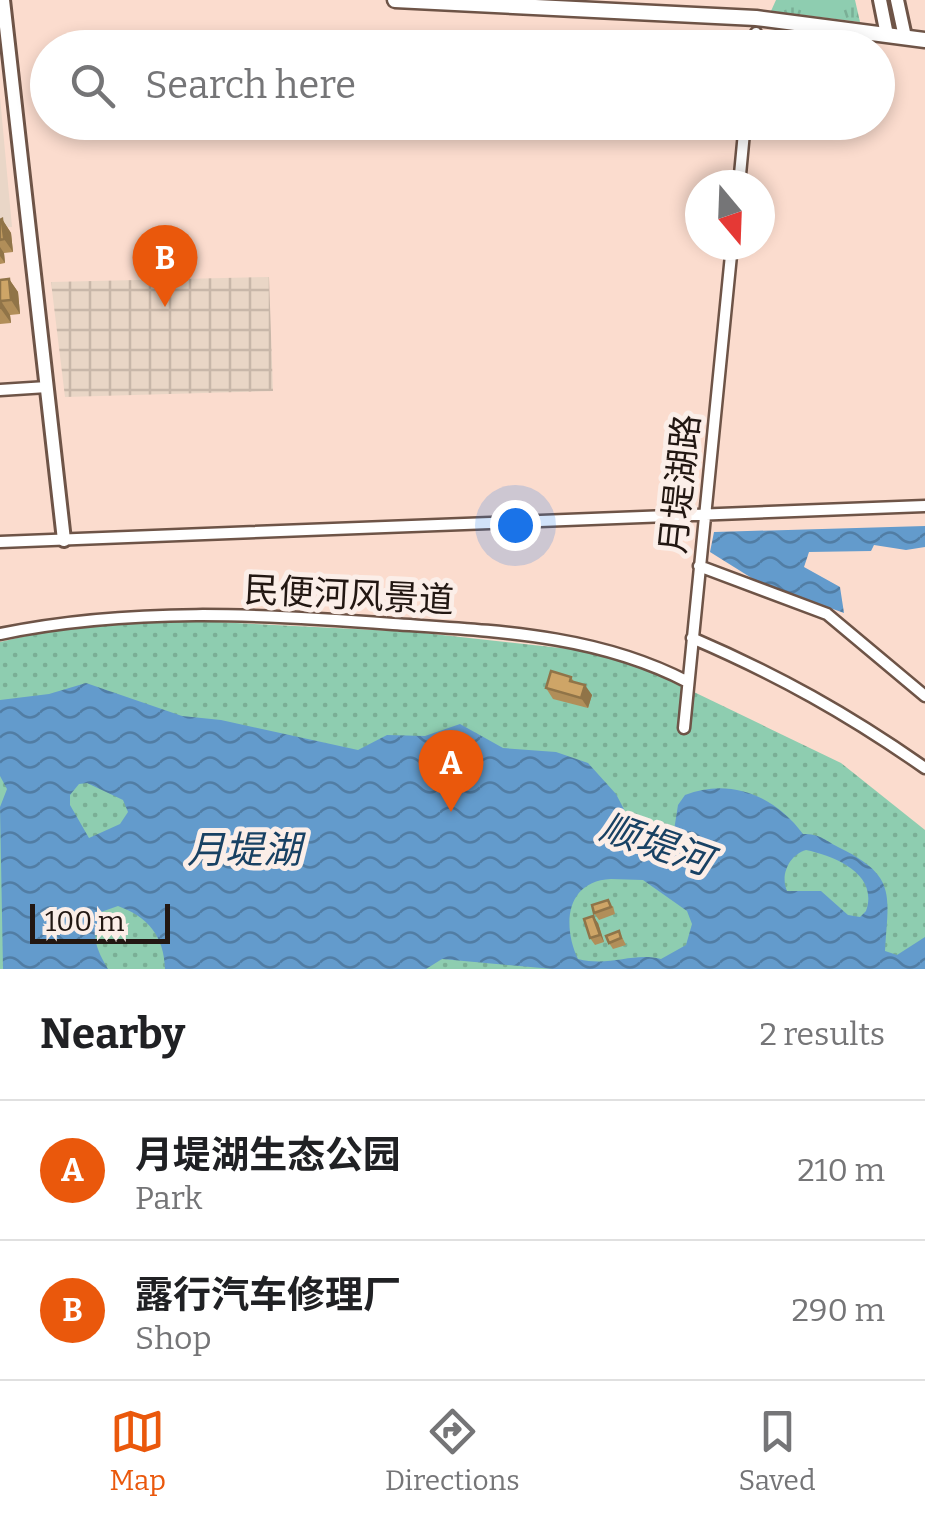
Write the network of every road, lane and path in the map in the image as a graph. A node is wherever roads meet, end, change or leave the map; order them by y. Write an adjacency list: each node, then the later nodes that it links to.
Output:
1 (2, 0): 13 (street)
2 (396, 0): 5 (main road)
3 (880, 0): 6 (street)
4 (896, 0): 8 (street)
5 (848, 30)
6 (886, 30)
7 (895, 36): 8 (main road)
8 (905, 38): 9 (main road)
9 (925, 40)
10 (743, 140): 11 (street)
11 (740, 170)
12 (730, 260): 16 (street, 月堤湖路)
13 (47, 388): 14 (street); 17 (street)
14 (0, 390)
15 (925, 506): 16 (street)
16 (704, 515): 17 (street); 19 (street, 月堤湖路)
17 (64, 540): 18 (street)
18 (0, 542)
19 (699, 566): 21 (street, 月堤湖路); 23 (street)
20 (0, 634): 22 (street, 民便河风景道)
21 (692, 638): 22 (street, 月堤湖路); 25 (street)
22 (688, 682): 24 (street, 月堤湖路)
23 (925, 696)
24 (684, 728)
25 (925, 768)

